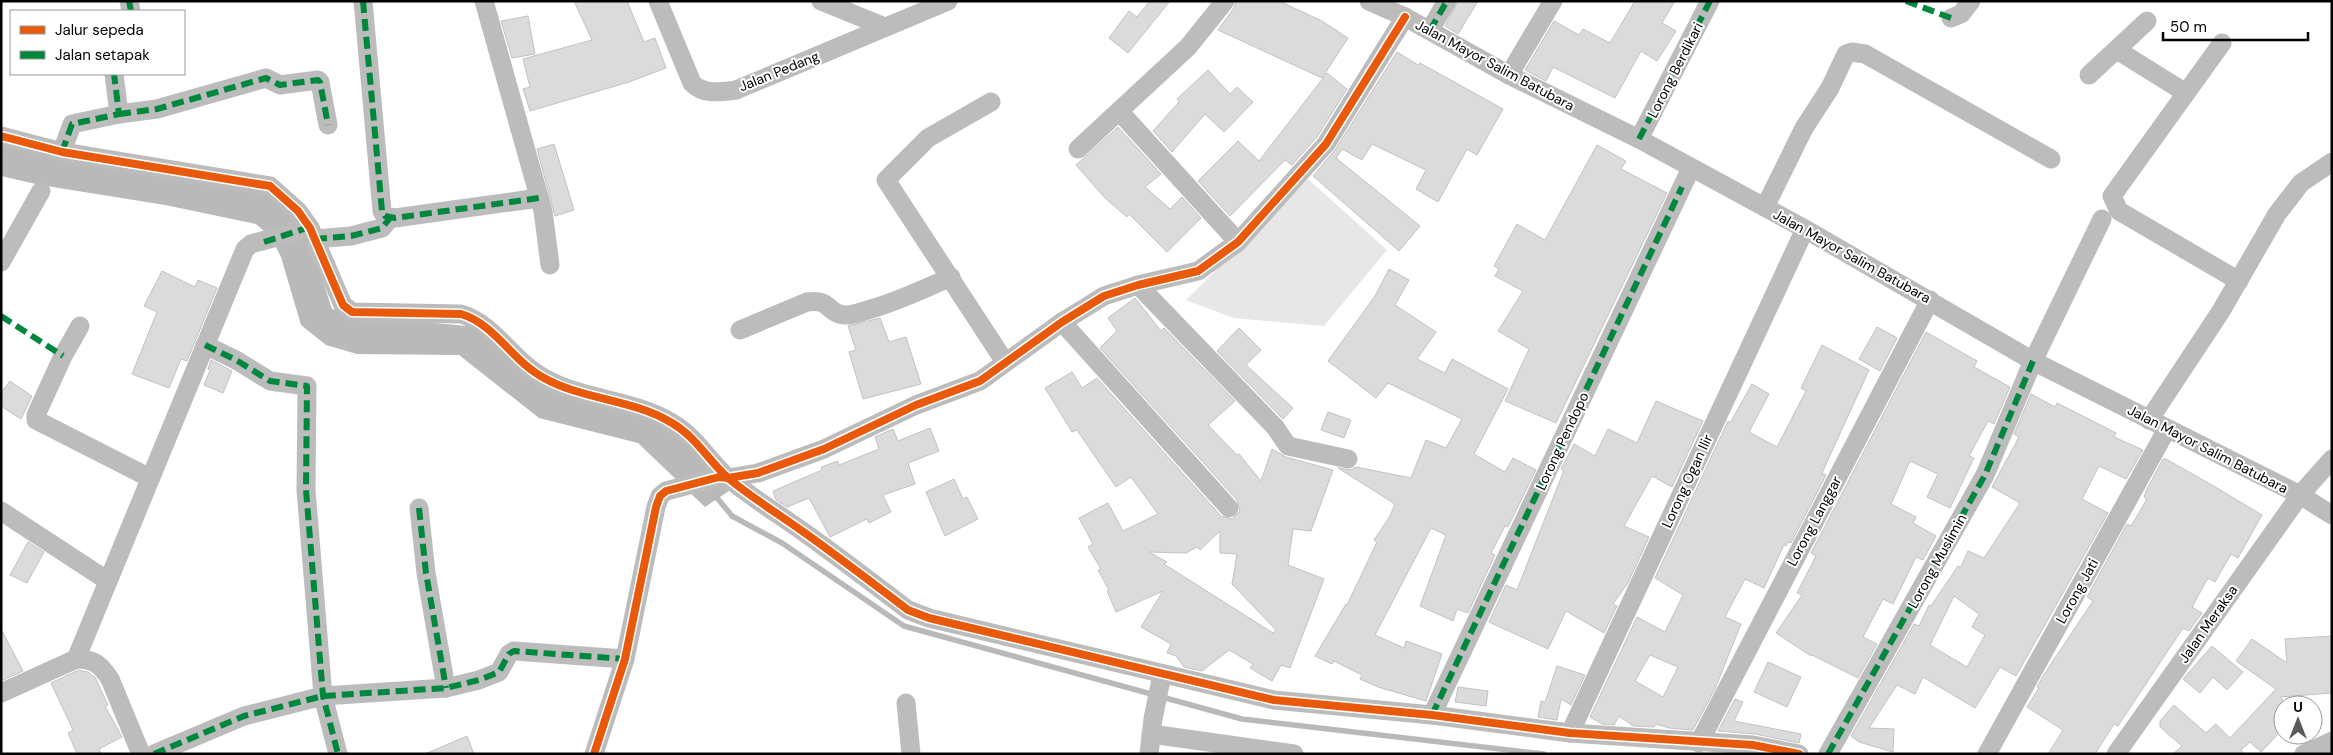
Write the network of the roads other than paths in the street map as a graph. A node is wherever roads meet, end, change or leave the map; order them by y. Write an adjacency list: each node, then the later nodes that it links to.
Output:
1 (363, 1): 37 (street)
2 (484, 1): 35 (street)
3 (658, 1): 15 (street, Jalan Pedang)
4 (821, 1): 15 (street)
5 (948, 1): 15 (street, Jalan Pedang)
6 (1225, 1): 24 (street)
7 (1369, 1): 12 (street, Jalan Mayor Salim Batubara)
8 (1447, 1): 16 (street)
9 (1553, 1): 20 (street)
10 (1710, 1): 28 (street, Lorong Berdikari)
11 (1971, 1): 13 (street)
12 (1405, 17): 16 (street, Jalan Mayor Salim Batubara); 41 (street)
13 (1951, 18)
14 (2147, 21): 18 (street)
15 (885, 27)
16 (1430, 30): 20 (street, Jalan Mayor Salim Batubara)
17 (2222, 43): 22 (street)
18 (2117, 50): 21 (street); 22 (street)
19 (114, 75): 25 (street)
20 (1509, 75): 28 (street, Jalan Mayor Salim Batubara)
21 (2089, 75)
22 (2186, 92): 45 (street)
23 (991, 102): 44 (street)
24 (1119, 111): 29 (street); 41 (street)
25 (119, 114): 26 (street); 30 (street)
26 (328, 125)
27 (1, 136): 30 (street)
28 (1639, 139): 33 (street, Jalan Mayor Salim Batubara)
29 (1078, 149)
30 (62, 152): 40 (street)
31 (2051, 159): 36 (street)
32 (2332, 162): 45 (street)
33 (1691, 168): 36 (street, Jalan Mayor Salim Batubara); 73 (street, Lorong Pendopo)
34 (41, 191): 42 (street)
35 (540, 198): 37 (street); 43 (street)
36 (1764, 207): 39 (street, Jalan Mayor Salim Batubara)
37 (390, 218): 40 (street)
38 (2102, 219): 52 (street, Lorong Muslimin)
39 (1804, 229): 47 (street, Jalan Mayor Salim Batubara); 75 (street, Lorong Ogan Ilir)
40 (310, 232): 51 (street); 58 (street)
41 (1238, 242): 46 (street)
42 (1, 262)
43 (550, 266)
44 (951, 277): 50 (street); 53 (street)
45 (2239, 281): 54 (street)
46 (1138, 285): 48 (street); 56 (street)
47 (1930, 300): 52 (street, Jalan Mayor Salim Batubara); 77 (street, Lorong Langgar)
48 (1062, 322): 53 (street); 62 (street)
49 (80, 326): 59 (street)
50 (740, 330)
51 (205, 345): 59 (street); 71 (street)
52 (2033, 361): 54 (street, Jalan Mayor Salim Batubara); 86 (street, Lorong Muslimin)
53 (1005, 362): 58 (street)
54 (2149, 420): 55 (street, Jalan Mayor Salim Batubara)
55 (2167, 429): 60 (street, Jalan Mayor Salim Batubara); 87 (street, Lorong Jati)
56 (1348, 459)
57 (2332, 460): 60 (street, Jalan Meraksa)
58 (723, 477): 67 (street); 68 (street)
59 (150, 478): 65 (street)
60 (2300, 495): 64 (street, Jalan Mayor Salim Batubara); 88 (street, Jalan Meraksa)
61 (419, 508): 69 (street)
62 (1229, 508)
63 (1, 511): 65 (street)
64 (2332, 516)
65 (108, 580): 66 (street)
66 (76, 659): 70 (street); 78 (street)
67 (625, 659): 69 (street); 81 (street)
68 (1161, 678): 73 (street); 74 (street)
69 (446, 688): 71 (street)
70 (1, 693)
71 (323, 696): 79 (street); 80 (street)
72 (906, 703): 82 (street)
73 (1432, 715): 75 (street)
74 (1152, 726): 83 (street); 84 (street)
75 (1570, 733): 77 (street)
76 (2332, 741): 89 (street)
77 (1699, 742): 85 (street)
78 (141, 754)
79 (154, 754)
80 (338, 754)
81 (594, 754)
82 (911, 754)
83 (1149, 754)
84 (1294, 754)
85 (1799, 754)
86 (1828, 754)
87 (1987, 754)
88 (2116, 754)
89 (2304, 754)

